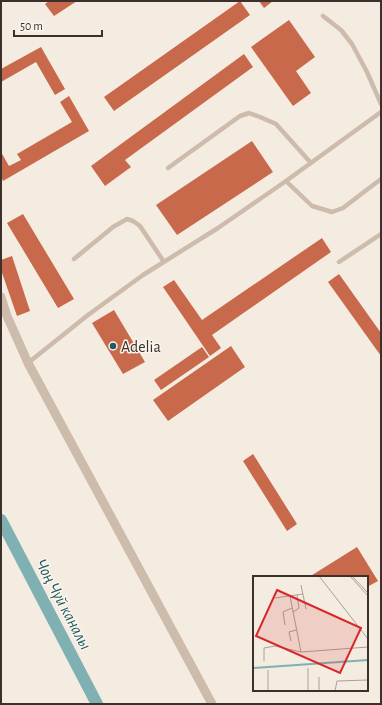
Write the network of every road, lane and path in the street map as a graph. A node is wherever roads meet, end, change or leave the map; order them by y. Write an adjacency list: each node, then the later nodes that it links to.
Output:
1 (323, 16): 2 (lane)
2 (381, 104)
3 (381, 112): 4 (lane)
4 (311, 163): 5 (lane); 7 (lane)
5 (168, 168)
6 (381, 179): 7 (lane)
7 (286, 181): 10 (lane)
8 (381, 234): 11 (lane)
9 (74, 259): 10 (lane)
10 (164, 262): 13 (lane)
11 (339, 262)
12 (1, 297): 13 (street)
13 (28, 363): 14 (street)
14 (212, 704)

